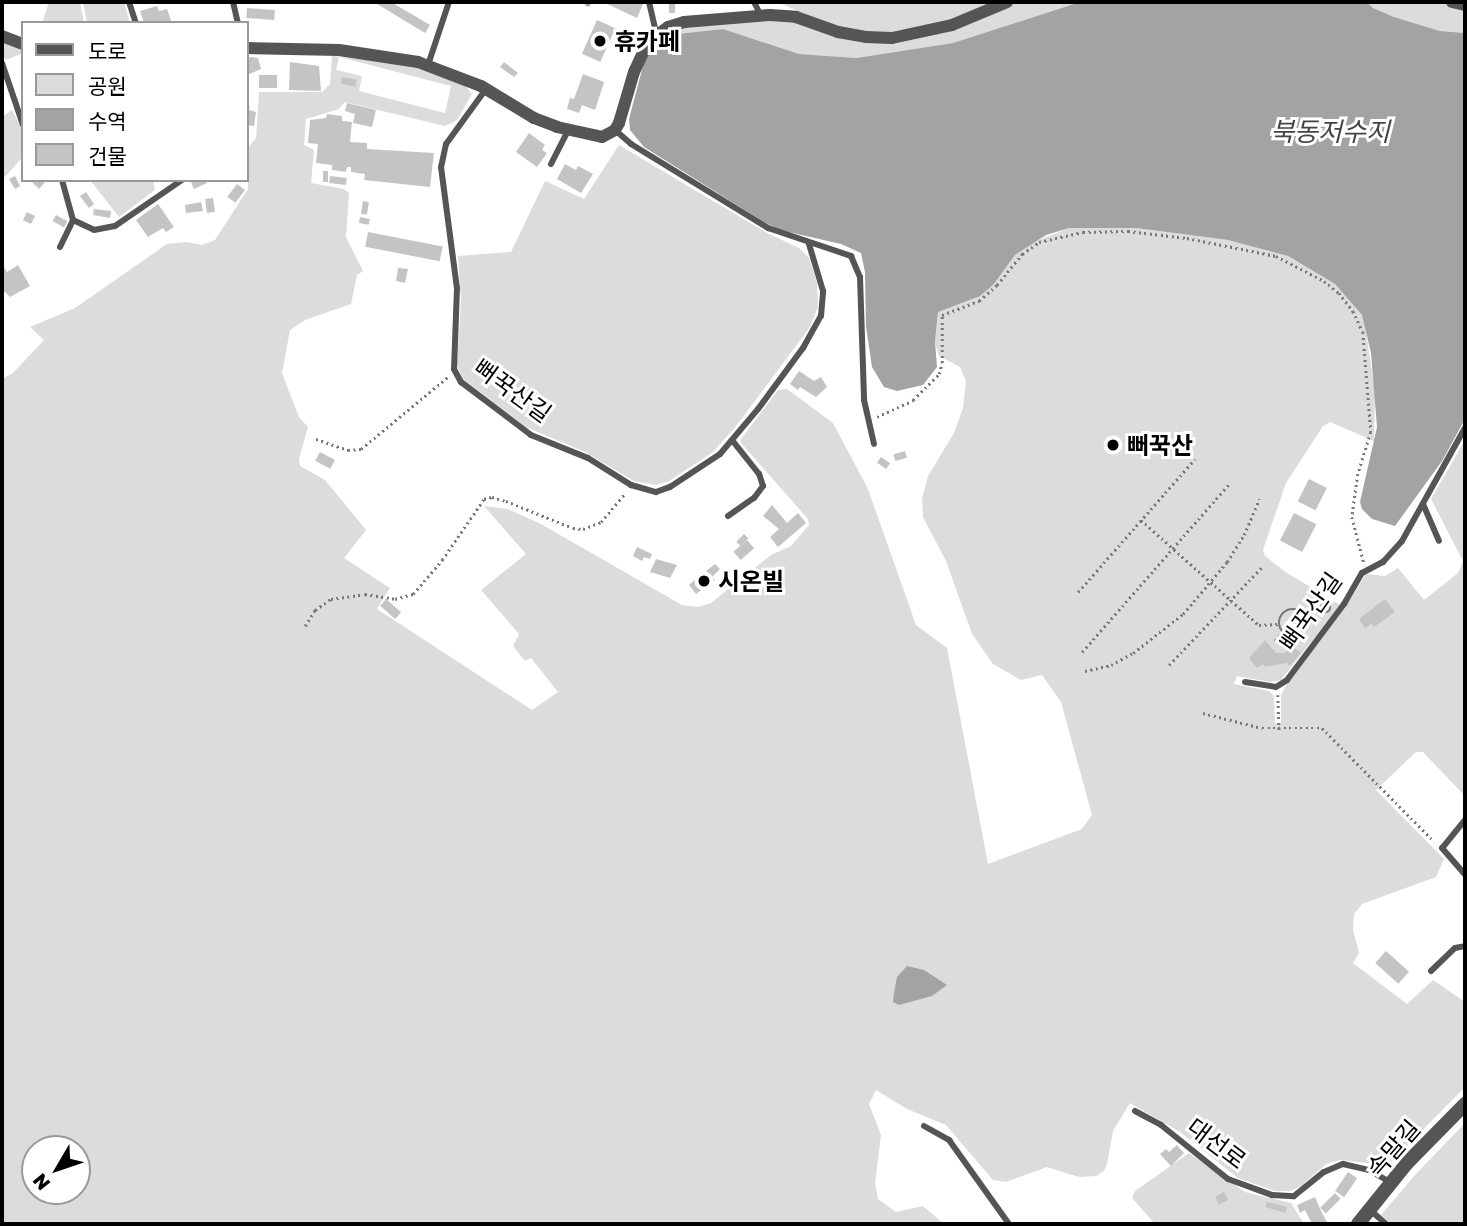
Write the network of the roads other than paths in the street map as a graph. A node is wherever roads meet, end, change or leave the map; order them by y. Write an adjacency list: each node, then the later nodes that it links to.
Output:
1 (129, 2): 10 (lane)
2 (233, 2): 11 (lane)
3 (449, 2): 17 (lane)
4 (649, 2): 12 (lane)
5 (754, 2): 9 (lane)
6 (1007, 2): 9 (street)
7 (1452, 2): 8 (street)
8 (1465, 5)
9 (761, 16): 12 (street)
10 (135, 21)
11 (238, 21)
12 (656, 33): 21 (street)
13 (2, 36): 14 (street)
14 (21, 43)
15 (248, 48): 17 (street)
16 (2, 63): 19 (lane)
17 (428, 65): 18 (street)
18 (486, 89): 20 (street); 29 (lane, 뻐꾹산길)
19 (21, 119)
20 (568, 130): 21 (street); 22 (lane)
21 (615, 130): 26 (lane)
22 (551, 164)
23 (63, 182): 25 (lane)
24 (179, 182): 25 (lane)
25 (73, 220): 27 (lane)
26 (809, 244): 29 (lane, 뻐꾹산길); 30 (lane)
27 (60, 247)
28 (1465, 428): 31 (lane, 뻐꾹산길)
29 (733, 440): 32 (lane)
30 (874, 444)
31 (1423, 504): 33 (lane); 34 (lane, 뻐꾹산길)
32 (728, 516)
33 (1439, 541)
34 (1245, 682)
35 (1465, 820): 36 (lane)
36 (1465, 874)
37 (1465, 946): 38 (lane)
38 (1431, 971)
39 (1465, 1104): 42 (street, 속말길)
40 (1135, 1111): 42 (lane, 대선로)
41 (924, 1126): 44 (lane)
42 (1392, 1182): 43 (street, 속말길)
43 (1370, 1210): 45 (street, 속말길); 46 (lane)
44 (1009, 1224)
45 (1358, 1224)
46 (1386, 1224)

